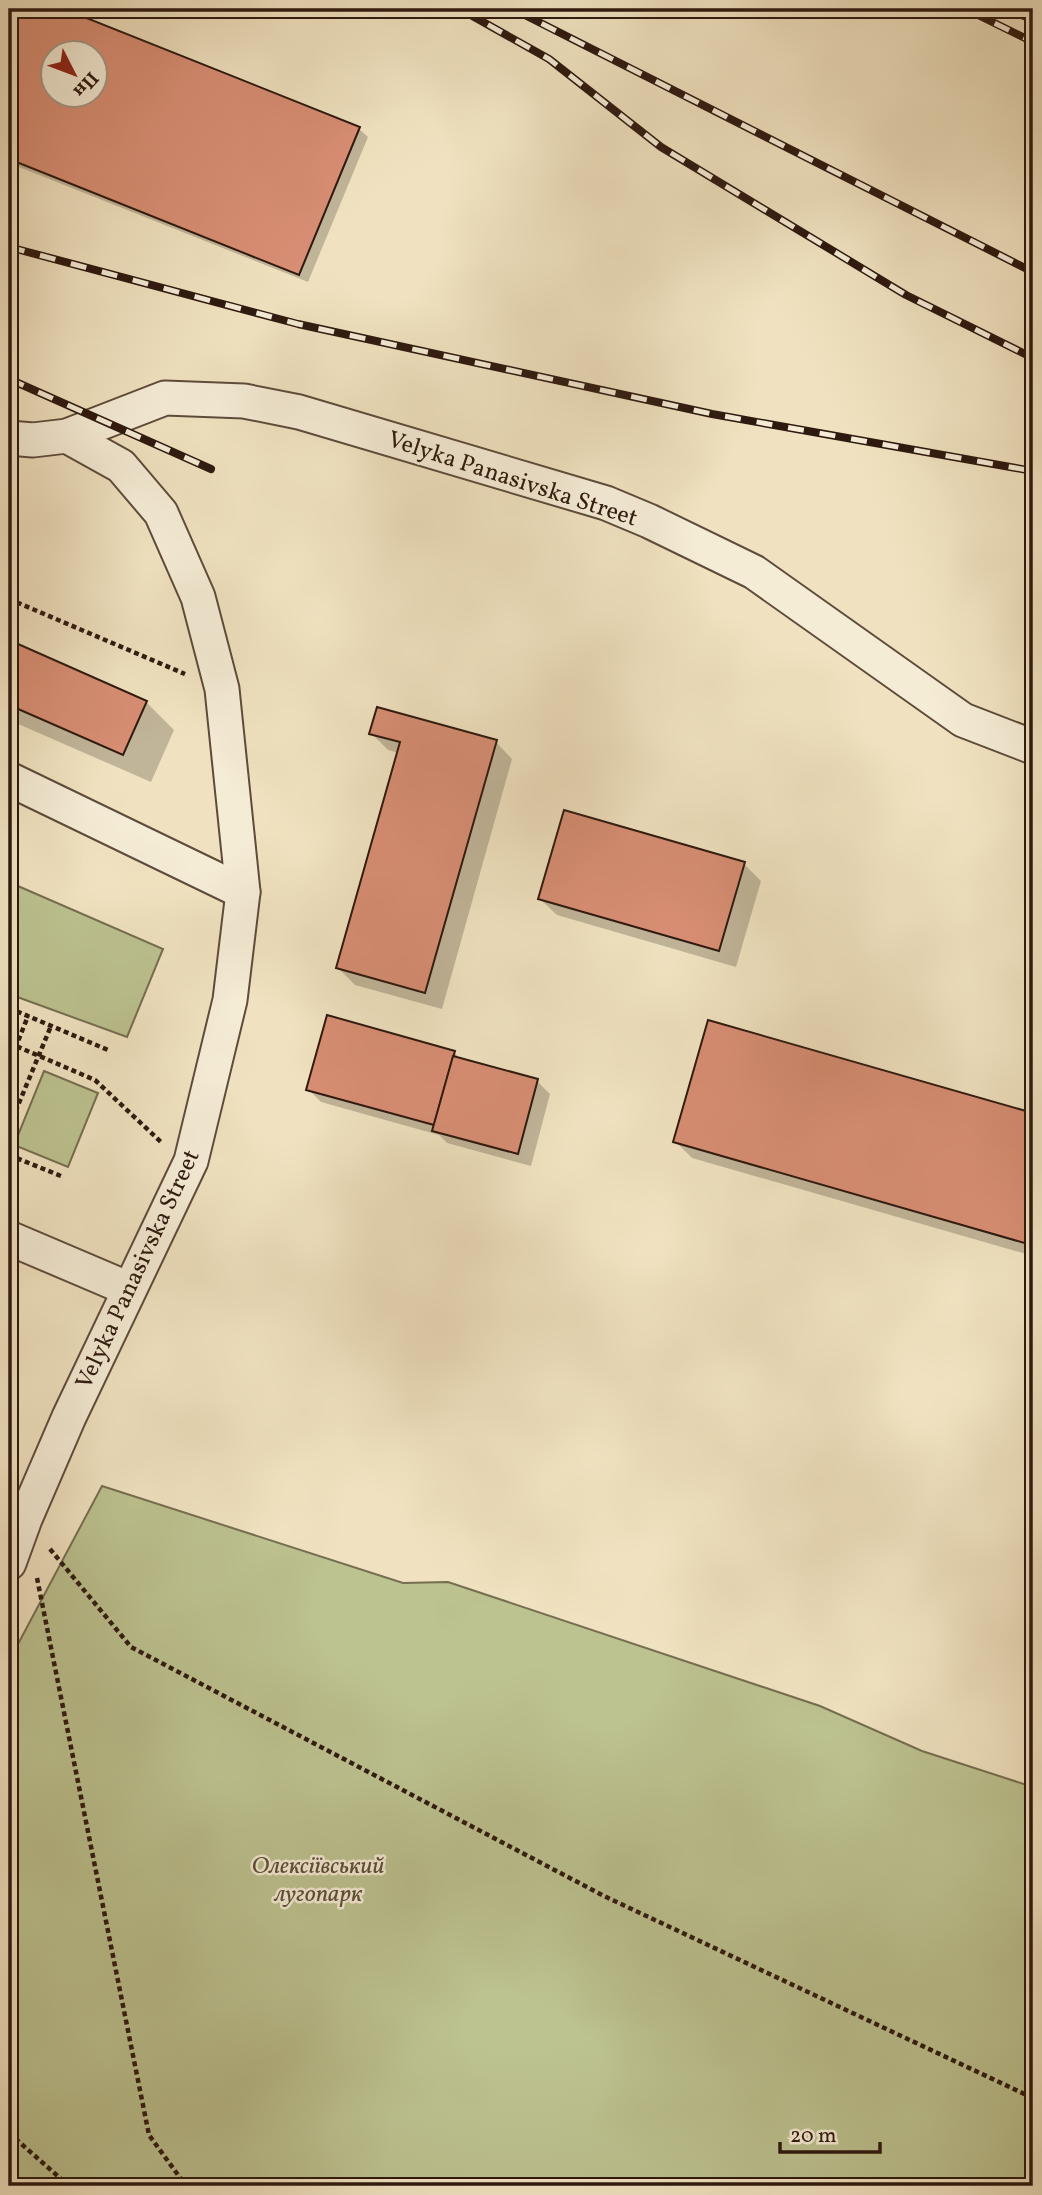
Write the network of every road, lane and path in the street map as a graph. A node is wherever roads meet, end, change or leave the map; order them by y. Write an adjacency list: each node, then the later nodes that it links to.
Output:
1 (67, 436): 2 (street, Velyka Panasivska Street); 4 (street, Velyka Panasivska Street); 5 (street, Velyka Panasivska Street)
2 (9, 438)
3 (9, 599): 4 (path)
4 (222, 689): 7 (street, Velyka Panasivska Street)
5 (1033, 747)
6 (12, 791): 7 (street)
7 (243, 892): 18 (street, Velyka Panasivska Street)
8 (9, 1008): 9 (path)
9 (28, 1016): 10 (path); 12 (path)
10 (51, 1026): 13 (path); 14 (path)
11 (9, 1043): 12 (path)
12 (16, 1046): 14 (path); 15 (path)
13 (108, 1050)
14 (39, 1056): 16 (path); 18 (path)
15 (9, 1064)
16 (9, 1127)
17 (9, 1155): 19 (path)
18 (188, 1167): 21 (street, Velyka Panasivska Street)
19 (61, 1176)
20 (9, 1238): 21 (street)
21 (129, 1289): 22 (street, Velyka Panasivska Street)
22 (17, 1516): 23 (street, Velyka Panasivska Street); 24 (path)
23 (22, 1568): 27 (path)
24 (1033, 2098)
25 (9, 2133): 26 (path)
26 (69, 2186)
27 (186, 2186)

